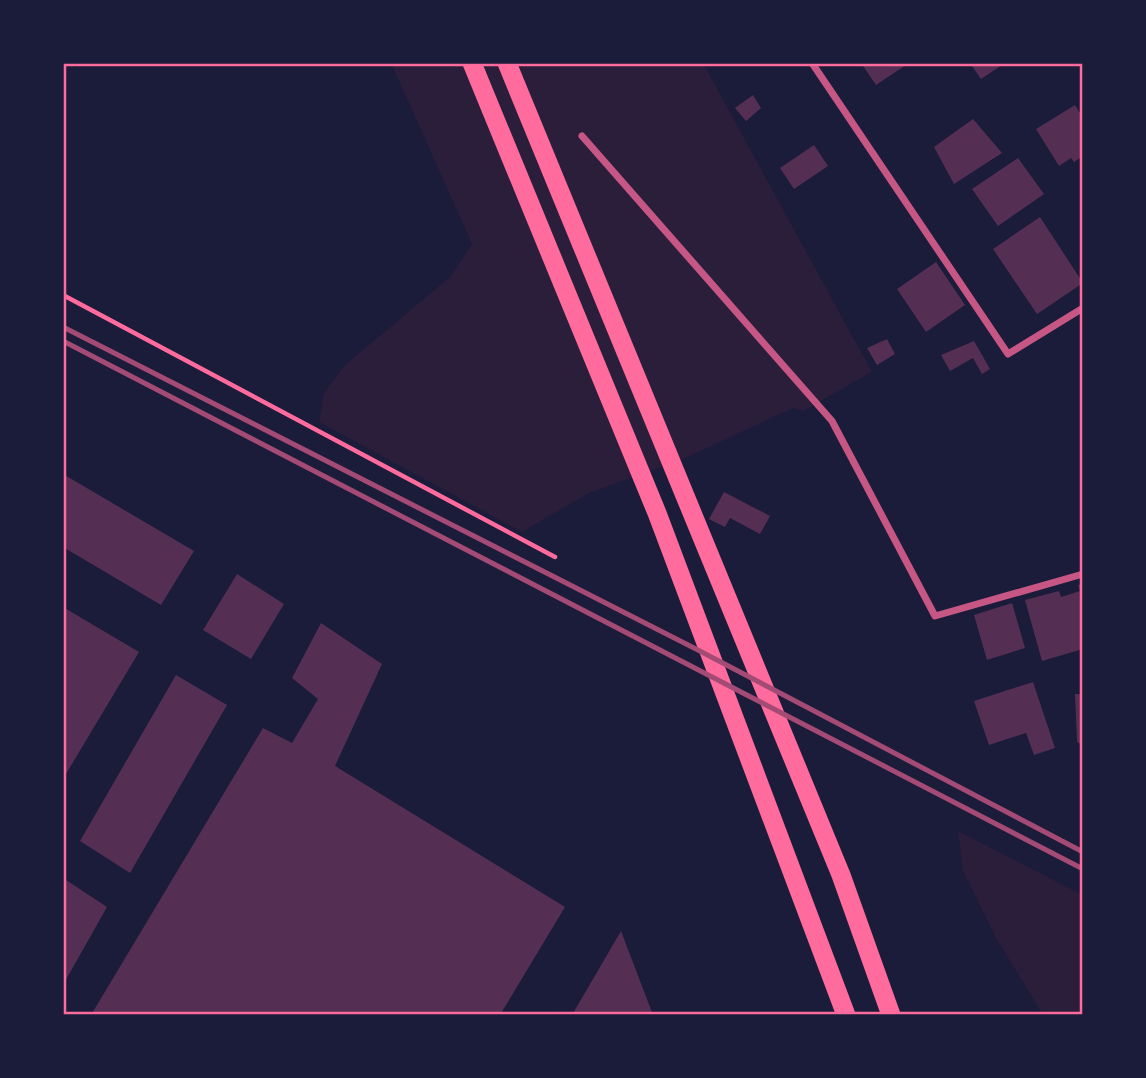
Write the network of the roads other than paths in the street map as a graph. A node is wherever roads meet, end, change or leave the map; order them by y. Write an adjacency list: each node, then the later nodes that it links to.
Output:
1 (472, 63): 7 (highway)
2 (507, 63): 8 (highway)
3 (812, 63): 5 (street)
4 (582, 136): 6 (street)
5 (1083, 308)
6 (1083, 574)
7 (846, 1015)
8 (891, 1015)

